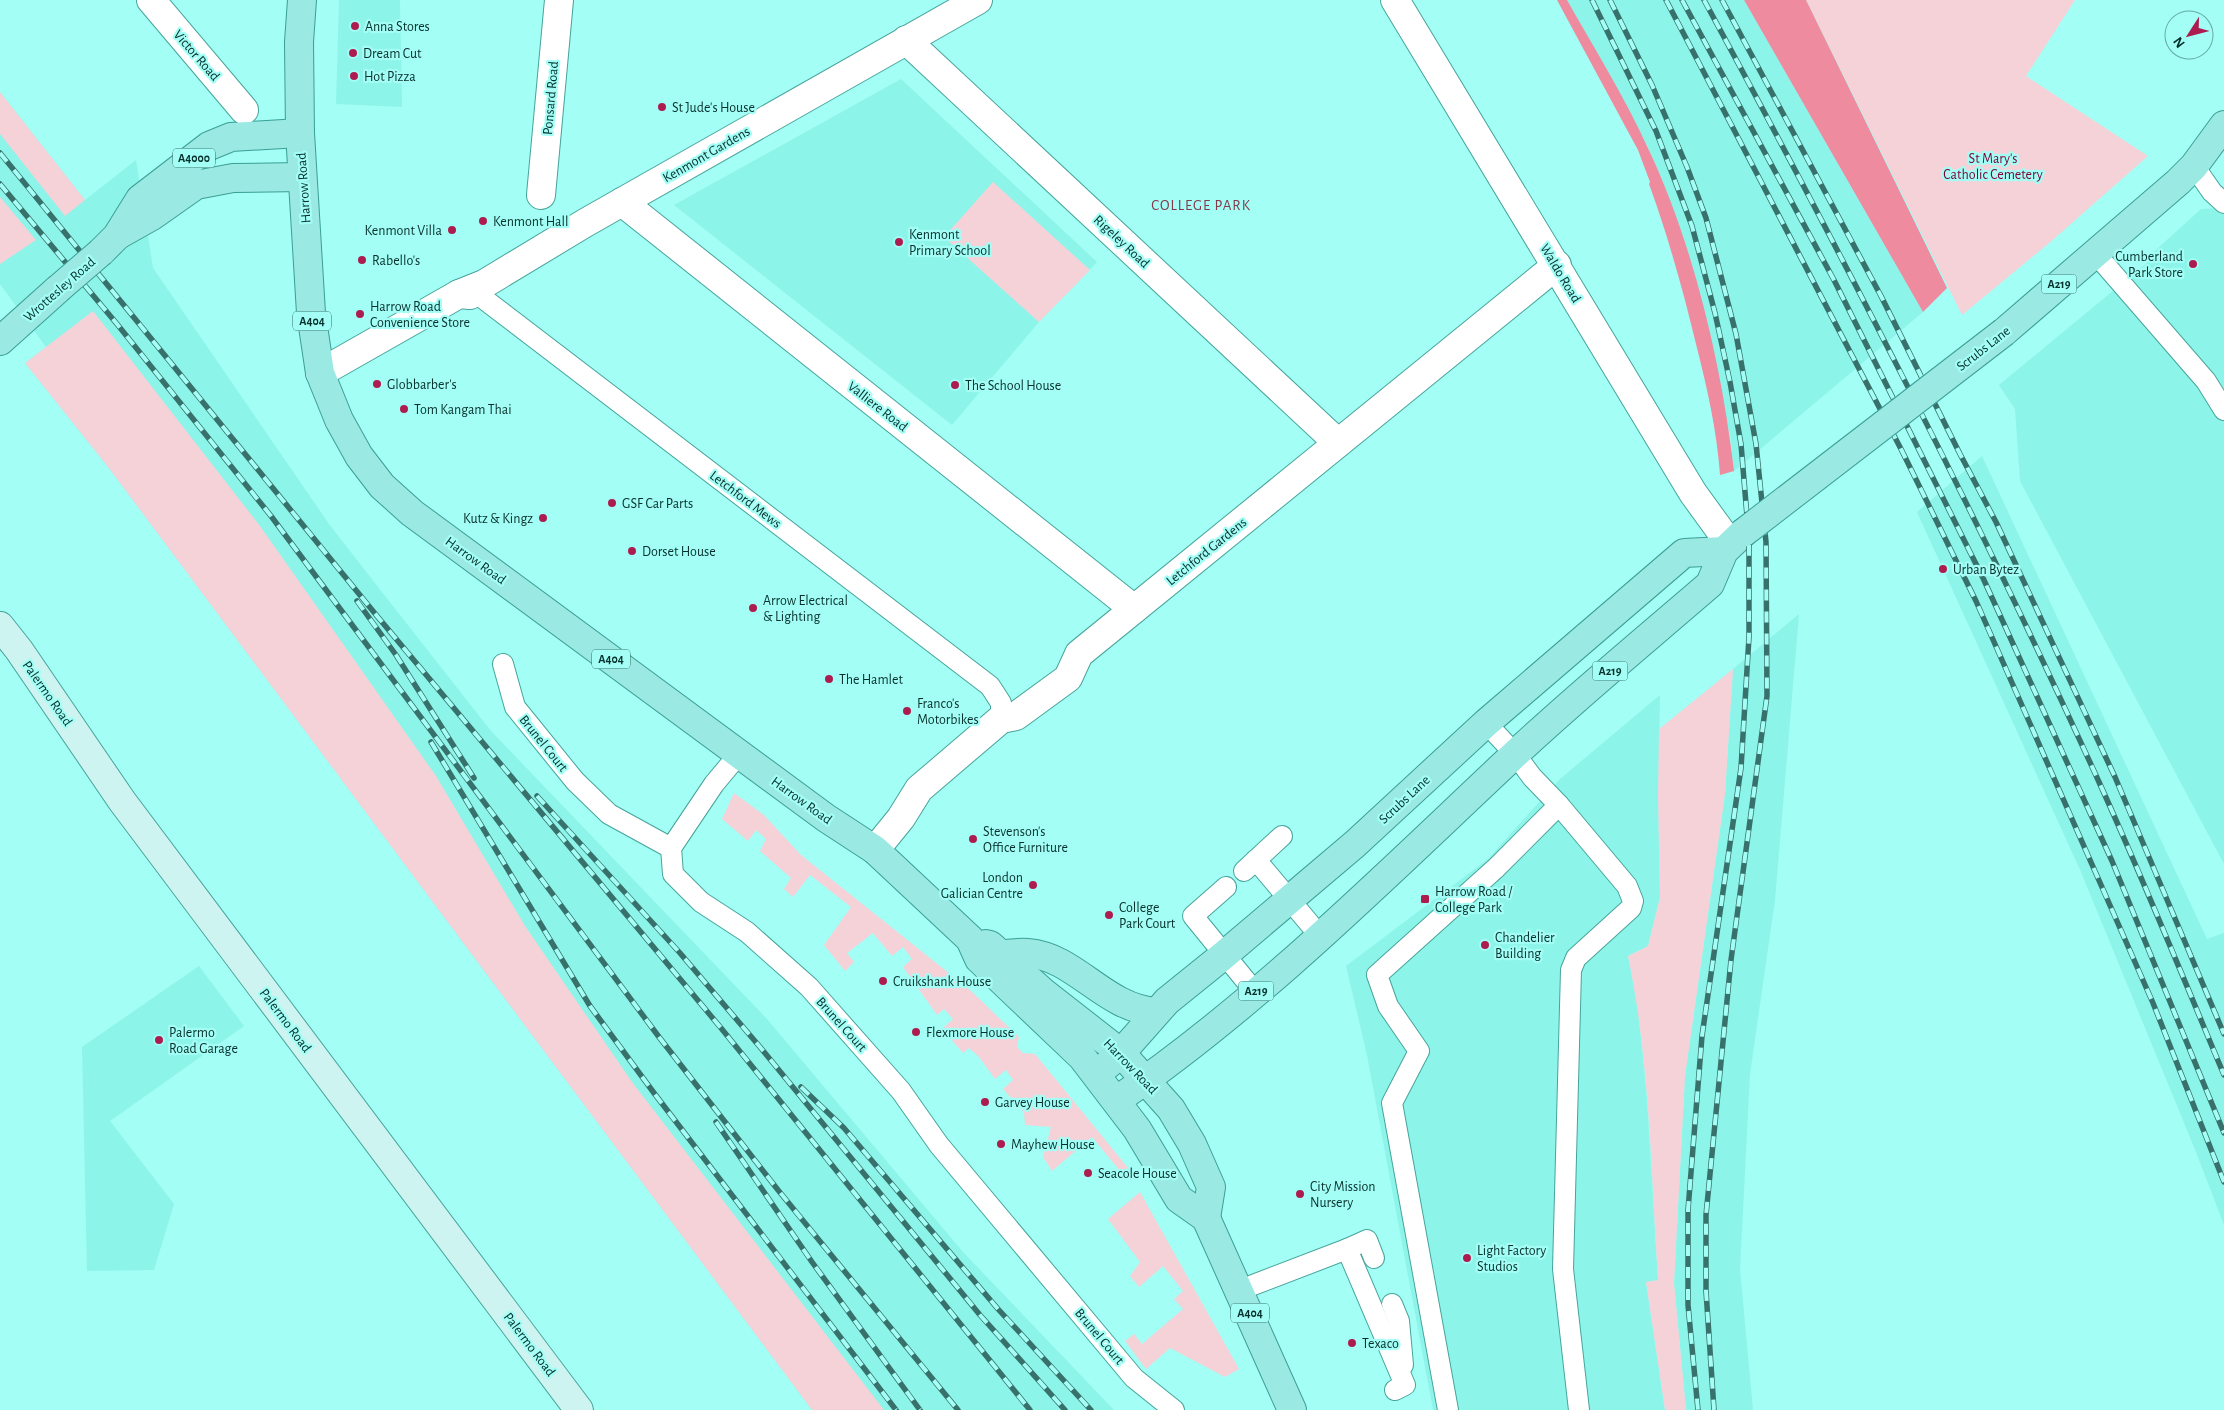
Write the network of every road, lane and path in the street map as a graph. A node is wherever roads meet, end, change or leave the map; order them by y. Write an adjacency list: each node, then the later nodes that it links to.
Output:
1 (302, 0): 9 (main road, Harrow Road / A404)
2 (559, 0): 12 (street, Ponsard Road)
3 (978, 0): 6 (street, Kenmont Gardens)
4 (1395, 0): 17 (street, Waldo Road)
5 (156, 8): 7 (street, Victor Road)
6 (906, 40): 13 (street, Kenmont Gardens); 22 (street, Rigeley Road)
7 (244, 110)
8 (2224, 125): 10 (main road, Scrubs Lane / A219)
9 (300, 133): 11 (main road, Harrow Road / A404); 15 (main road, Wrottesley Road / A4000)
10 (2194, 166): 14 (lane); 16 (main road, Scrubs Lane / A219)
11 (302, 177): 15 (main road, Wrottesley Road / A4000); 20 (main road, Harrow Road / A404)
12 (541, 195)
13 (622, 202): 18 (street, Kenmont Gardens); 24 (street, Valliere Road)
14 (2224, 204)
15 (109, 244): 19 (main road, Wrottesley Road / A4000, bridge)
16 (2095, 253): 21 (lane); 23 (main road, Scrubs Lane / A219, bridge)
17 (1556, 265): 22 (street, Letchford Gardens); 23 (street, Waldo Road)
18 (465, 294): 20 (street, Kenmont Gardens); 27 (lane, Letchford Mews)
19 (0, 342)
20 (320, 373): 29 (main road, Harrow Road / A404)
21 (2224, 410)
22 (1338, 443): 24 (street, Letchford Gardens)
23 (1733, 543): 28 (main road, Scrubs Lane); 30 (main road, Scrubs Lane / A219)
24 (1134, 610): 27 (street, Letchford Gardens)
25 (0, 626): 52 (street, Palermo Road)
26 (504, 664): 33 (lane, Brunel Court)
27 (1001, 720): 34 (street, Letchford Gardens)
28 (1486, 723): 30 (lane); 36 (main road, Scrubs Lane)
29 (739, 754): 33 (lane); 34 (main road, Harrow Road / A404)
30 (1516, 754): 31 (lane); 37 (main road, Scrubs Lane / A219)
31 (1559, 805): 55 (lane); 56 (lane)
32 (1282, 836): 36 (lane)
33 (671, 848): 53 (lane, Brunel Court)
34 (875, 850): 38 (main road, Harrow Road / A404)
35 (1226, 887): 40 (lane)
36 (1290, 900): 37 (lane); 40 (main road, Scrubs Lane)
37 (1320, 936): 41 (main road, Scrubs Lane / A219)
38 (970, 939): 39 (main road, Harrow Road / A404); 44 (main road, Harrow Road / A404)
39 (1001, 954): 42 (main road); 43 (main road, Harrow Road / A404)
40 (1224, 955): 41 (lane); 42 (main road, Scrubs Lane)
41 (1255, 992): 45 (main road, Scrubs Lane / A219)
42 (1156, 1012): 43 (main road, Scrubs Lane)
43 (1121, 1053): 44 (main road, Scrubs Lane); 45 (main road, Harrow Road / A404)
44 (1097, 1074): 46 (main road, Harrow Road / A404)
45 (1146, 1079): 46 (main road, Scrubs Lane / A219); 47 (main road, Harrow Road / A404)
46 (1117, 1100): 47 (main road, Harrow Road / A404)
47 (1206, 1218): 50 (main road, Harrow Road / A404)
48 (1347, 1249): 49 (lane); 50 (lane); 51 (lane)
49 (1374, 1258)
50 (1240, 1290): 54 (main road, Harrow Road / A404)
51 (1392, 1304)
52 (579, 1410)
53 (1174, 1410)
54 (1292, 1410)
55 (1448, 1410)
56 (1580, 1410)

